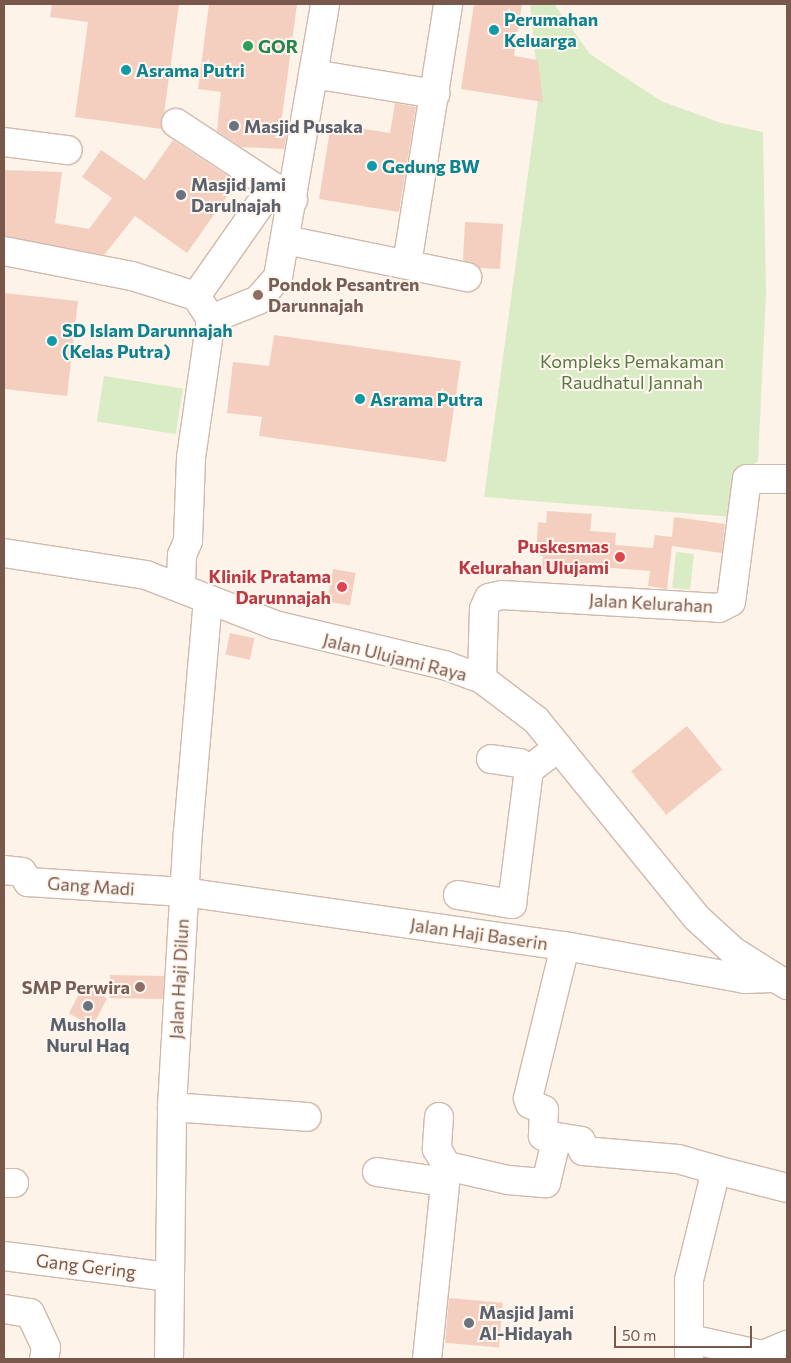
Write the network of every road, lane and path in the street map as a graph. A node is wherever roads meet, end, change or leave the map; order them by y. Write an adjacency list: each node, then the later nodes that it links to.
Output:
1 (325, 4): 3 (street)
2 (448, 4): 4 (street)
3 (313, 74): 4 (street); 8 (street)
4 (435, 94): 11 (street)
5 (176, 123): 8 (street)
6 (4, 142): 7 (street)
7 (68, 150)
8 (283, 193): 9 (street); 13 (street)
9 (286, 240): 11 (street); 14 (street)
10 (4, 251): 13 (street)
11 (407, 264): 12 (street)
12 (468, 277)
13 (196, 296): 14 (street)
14 (211, 318): 17 (street)
15 (787, 479): 19 (street, Jalan Kelurahan)
16 (4, 553): 17 (street, Jalan Ulujami Raya)
17 (181, 585): 18 (street, Jalan Ulujami Raya)
18 (208, 599): 19 (street, Jalan Ulujami Raya); 24 (street, Jalan Haji Dilun)
19 (482, 679): 20 (street, Jalan Ulujami Raya)
20 (558, 747): 22 (street); 27 (street, Jalan Ulujami Raya)
21 (492, 758): 22 (street)
22 (530, 770): 25 (street)
23 (4, 870): 24 (street, Gang Madi)
24 (184, 892): 26 (street, Jalan Haji Baserin); 28 (street, Jalan Haji Dilun)
25 (458, 895)
26 (564, 946): 27 (street, Jalan Haji Baserin); 31 (street)
27 (780, 981)
28 (172, 1107): 29 (street); 37 (street, Jalan Haji Dilun)
29 (307, 1117)
30 (439, 1117): 34 (street)
31 (553, 1140): 32 (street); 34 (street)
32 (716, 1170): 35 (street); 40 (street)
33 (376, 1172): 34 (street)
34 (446, 1174): 43 (street)
35 (787, 1188)
36 (4, 1256): 37 (street, Gang Gering)
37 (168, 1277): 42 (street, Jalan Haji Dilun)
38 (4, 1309): 41 (street)
39 (787, 1345): 40 (street)
40 (690, 1349)
41 (44, 1359)
42 (169, 1359)
43 (427, 1359)

